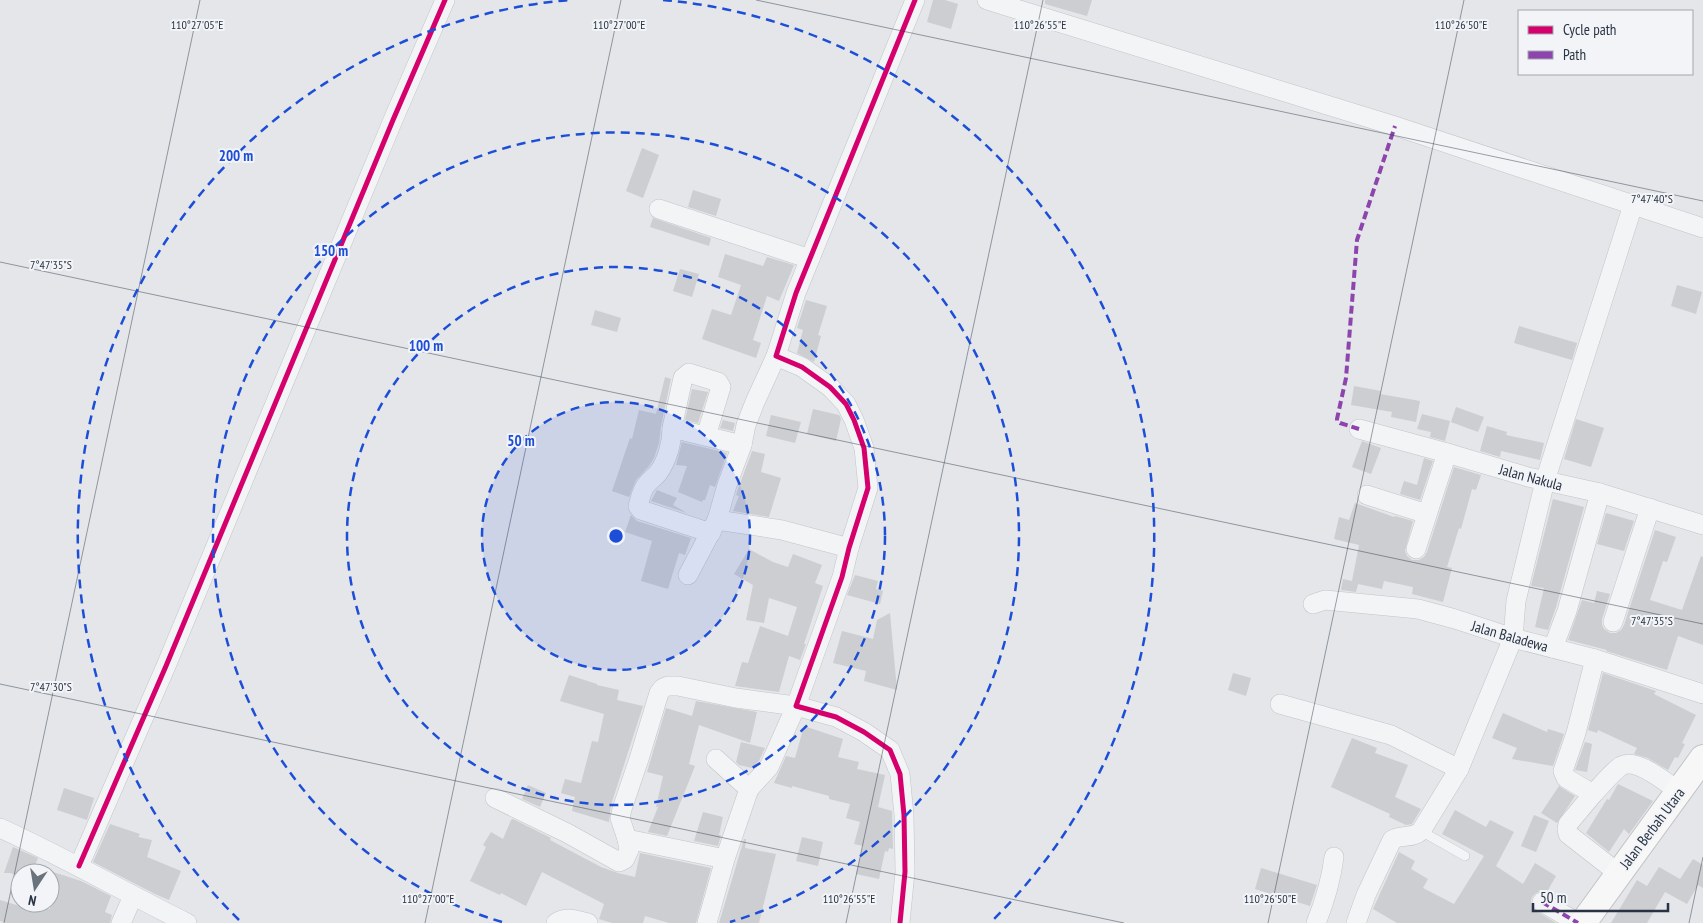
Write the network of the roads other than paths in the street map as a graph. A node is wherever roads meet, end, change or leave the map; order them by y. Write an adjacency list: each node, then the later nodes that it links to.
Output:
1 (445, 0): 45 (street)
2 (915, 0): 7 (street)
3 (987, 0): 4 (street)
4 (1633, 206): 6 (street); 14 (street)
5 (659, 209): 7 (street)
6 (1703, 228)
7 (810, 258): 8 (street)
8 (776, 356): 12 (street); 21 (street)
9 (672, 428): 11 (street); 11 (street); 20 (street)
10 (1359, 429): 13 (street, Jalan Nakula)
11 (706, 436): 12 (street)
12 (742, 445): 20 (street)
13 (1447, 453): 14 (street, Jalan Nakula); 18 (street)
14 (1545, 481): 15 (street, Jalan Nakula); 26 (street)
15 (1600, 493): 17 (street, Jalan Nakula); 27 (street)
16 (1367, 495): 18 (street)
17 (1650, 508): 19 (street, Jalan Nakula); 25 (street)
18 (1427, 514): 22 (street)
19 (1703, 525)
20 (714, 526): 21 (street); 23 (street)
21 (849, 548): 31 (street)
22 (1416, 549)
23 (688, 575)
24 (1313, 604): 26 (street, Jalan Baladewa)
25 (1613, 622)
26 (1513, 638): 27 (street, Jalan Baladewa); 34 (street)
27 (1553, 648): 28 (street, Jalan Baladewa)
28 (1595, 659): 29 (street, Jalan Baladewa); 37 (street)
29 (1703, 694)
30 (1280, 704): 34 (street)
31 (796, 706): 35 (street); 41 (street); 54 (street)
32 (1703, 758): 36 (main road, Jalan Berbah Utara)
33 (716, 760): 35 (street)
34 (1459, 769): 40 (street)
35 (749, 789): 44 (street)
36 (1680, 792): 37 (street); 46 (main road, Jalan Berbah Utara)
37 (1593, 794): 46 (street)
38 (495, 798): 41 (street)
39 (0, 828): 45 (street)
40 (1421, 831): 42 (lane); 56 (street)
41 (627, 839): 44 (street)
42 (1465, 856)
43 (1334, 857): 55 (street)
44 (725, 859): 53 (street)
45 (78, 866): 47 (street)
46 (1618, 873): 58 (main road, Jalan Berbah Utara)
47 (133, 896): 49 (street); 50 (street)
48 (1542, 902): 57 (street)
49 (121, 923)
50 (186, 923)
51 (556, 923): 52 (street)
52 (588, 923)
53 (707, 923)
54 (900, 923)
55 (1316, 923)
56 (1356, 923)
57 (1578, 923)
58 (1583, 923)

